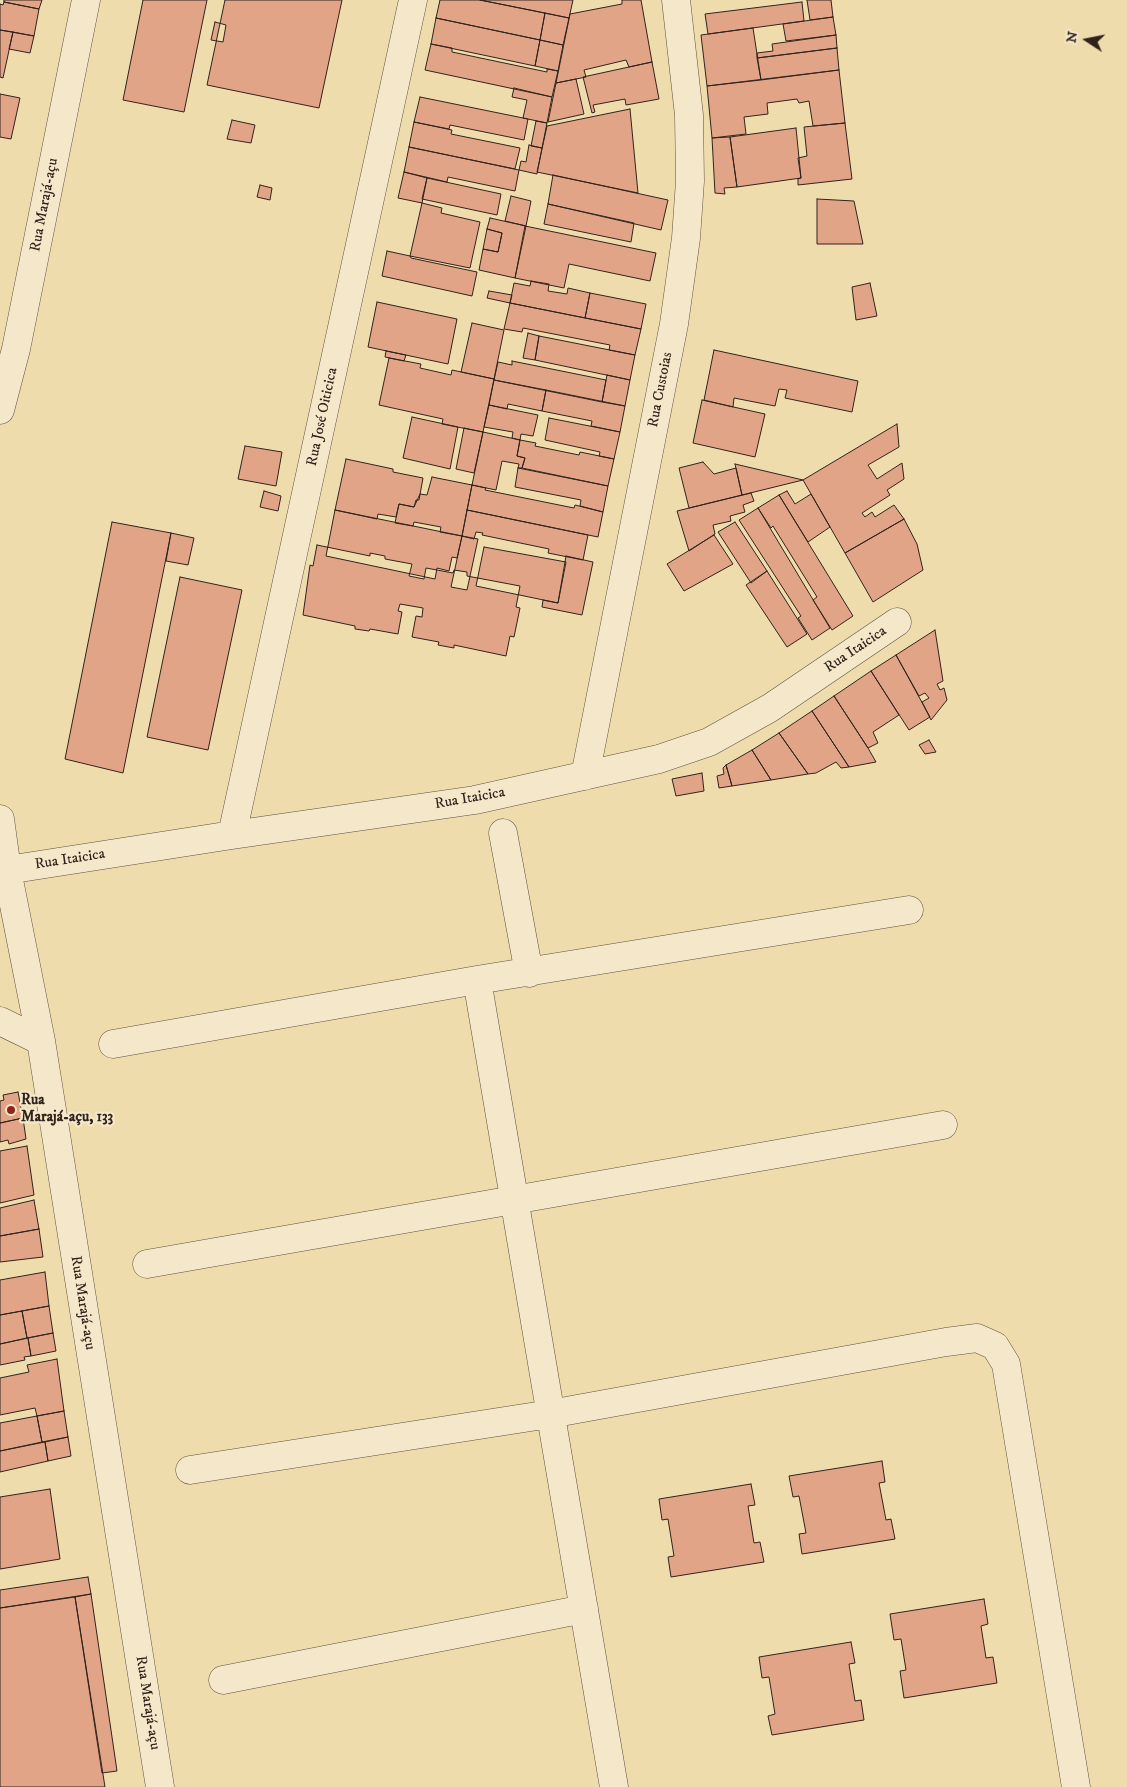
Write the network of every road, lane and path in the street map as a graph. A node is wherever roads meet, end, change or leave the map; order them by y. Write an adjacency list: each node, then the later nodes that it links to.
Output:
1 (86, 0): 4 (street, Rua Marajá-açu)
2 (413, 0): 9 (street, Rua José Oiticica)
3 (676, 0): 6 (street, Rua Custoias)
4 (0, 410)
5 (897, 622): 6 (street, Rua Itaicica)
6 (585, 776): 9 (street, Rua Itaicica)
7 (0, 819): 10 (street, Rua Marajá-açu)
8 (503, 833): 12 (street)
9 (232, 835): 10 (street, Rua Itaicica)
10 (3, 875): 15 (street, Rua Marajá-açu)
11 (909, 910): 12 (street)
12 (529, 973): 13 (street)
13 (476, 980): 16 (street); 18 (street)
14 (0, 1021): 15 (street)
15 (41, 1041): 25 (street, Rua Marajá-açu)
16 (113, 1044)
17 (943, 1125): 18 (street)
18 (514, 1200): 19 (street); 20 (street)
19 (147, 1264)
20 (550, 1414): 21 (street); 22 (street); 24 (street)
21 (190, 1470)
22 (584, 1609): 23 (street); 26 (street)
23 (223, 1680)
24 (1069, 1786)
25 (160, 1787)
26 (614, 1787)

